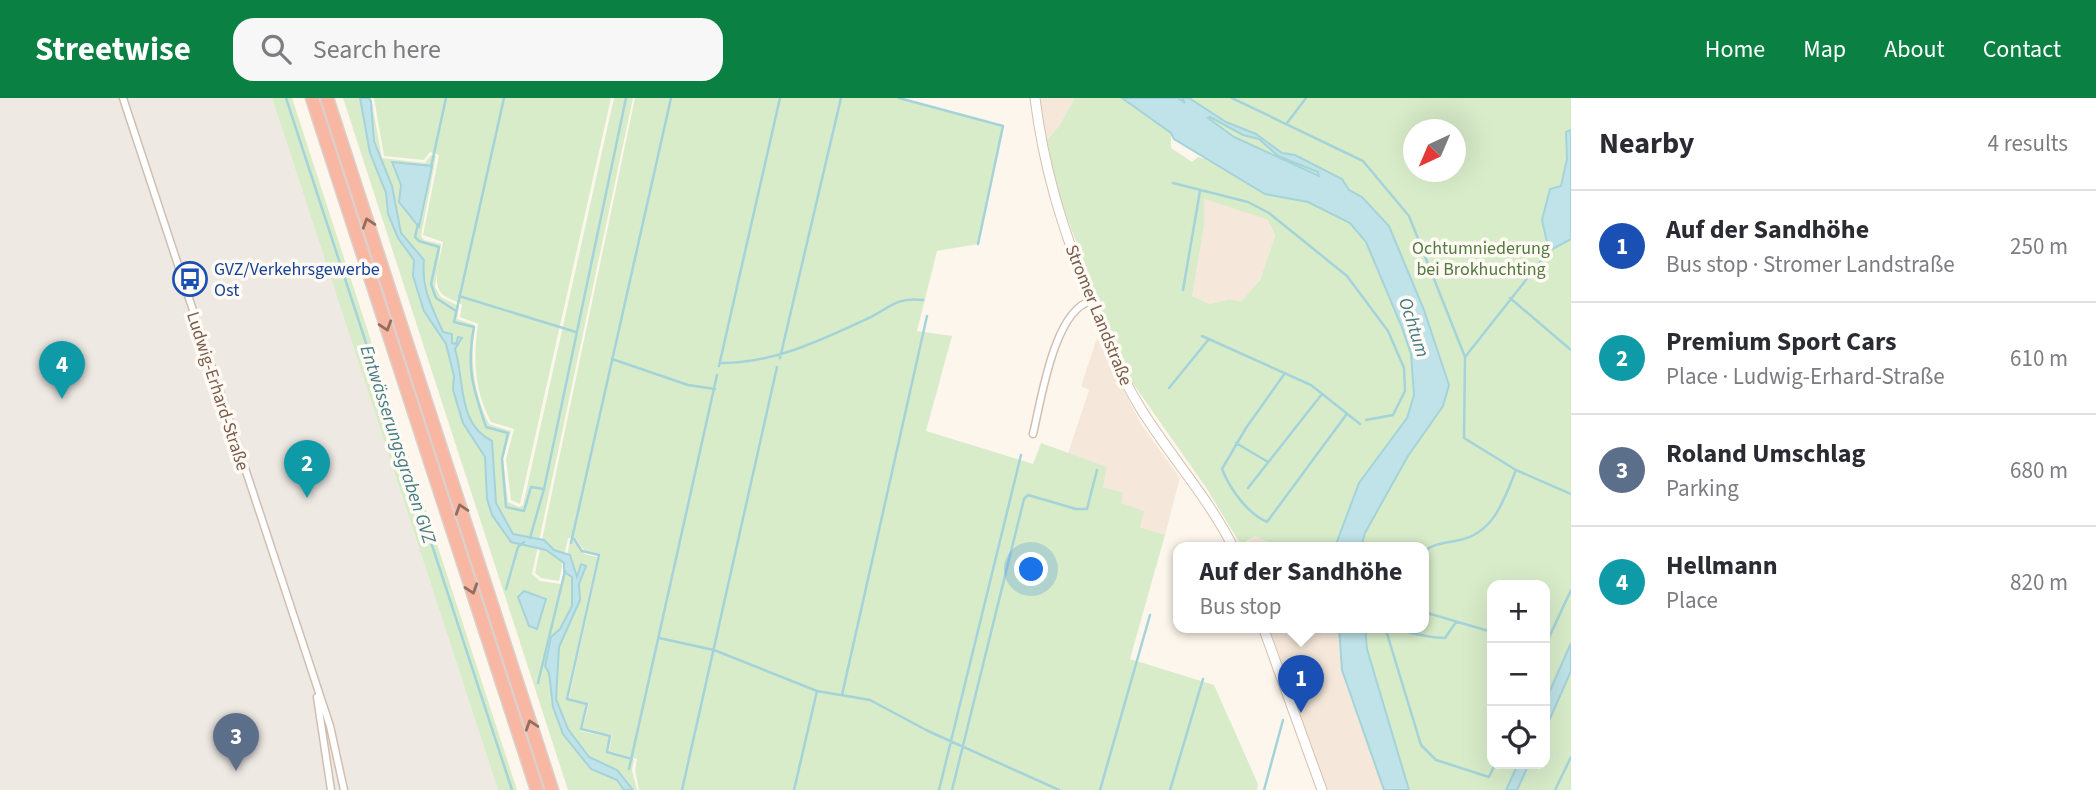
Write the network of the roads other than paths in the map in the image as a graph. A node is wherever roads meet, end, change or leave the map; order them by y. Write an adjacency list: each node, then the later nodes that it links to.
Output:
1 (123, 98): 9 (street, Ludwig-Erhard-Straße)
2 (312, 98): 12 (highway, one-way to 12)
3 (327, 98): 13 (highway, one-way to 3)
4 (1035, 98): 5 (main road, Stromer Landstraße)
5 (1091, 301): 6 (street); 7 (main road, Stromer Landstraße)
6 (1033, 434)
7 (1230, 542)
8 (1265, 633): 14 (main road)
9 (314, 685): 10 (street, Ludwig-Erhard-Straße); 11 (street, Ludwig-Erhard-Straße)
10 (331, 790)
11 (344, 790)
12 (537, 790)
13 (552, 790)
14 (1322, 790)

